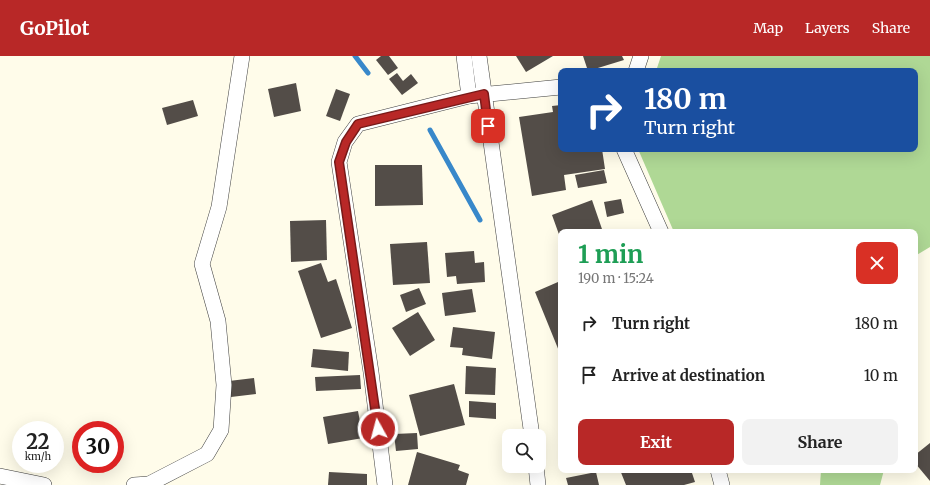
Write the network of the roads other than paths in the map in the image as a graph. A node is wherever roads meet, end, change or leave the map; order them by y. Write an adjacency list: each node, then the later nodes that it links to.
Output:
1 (242, 56): 16 (street)
2 (464, 56): 8 (street)
3 (479, 56): 7 (street)
4 (641, 56): 5 (street)
5 (637, 68)
6 (558, 87): 7 (street)
7 (484, 94): 8 (street); 11 (street)
8 (468, 96): 17 (street)
9 (625, 152): 10 (street)
10 (660, 229)
11 (531, 429)
12 (537, 473): 18 (street)
13 (719, 473): 19 (street)
14 (0, 476): 15 (street)
15 (44, 485)
16 (134, 485)
17 (384, 485)
18 (538, 485)
19 (722, 485)

